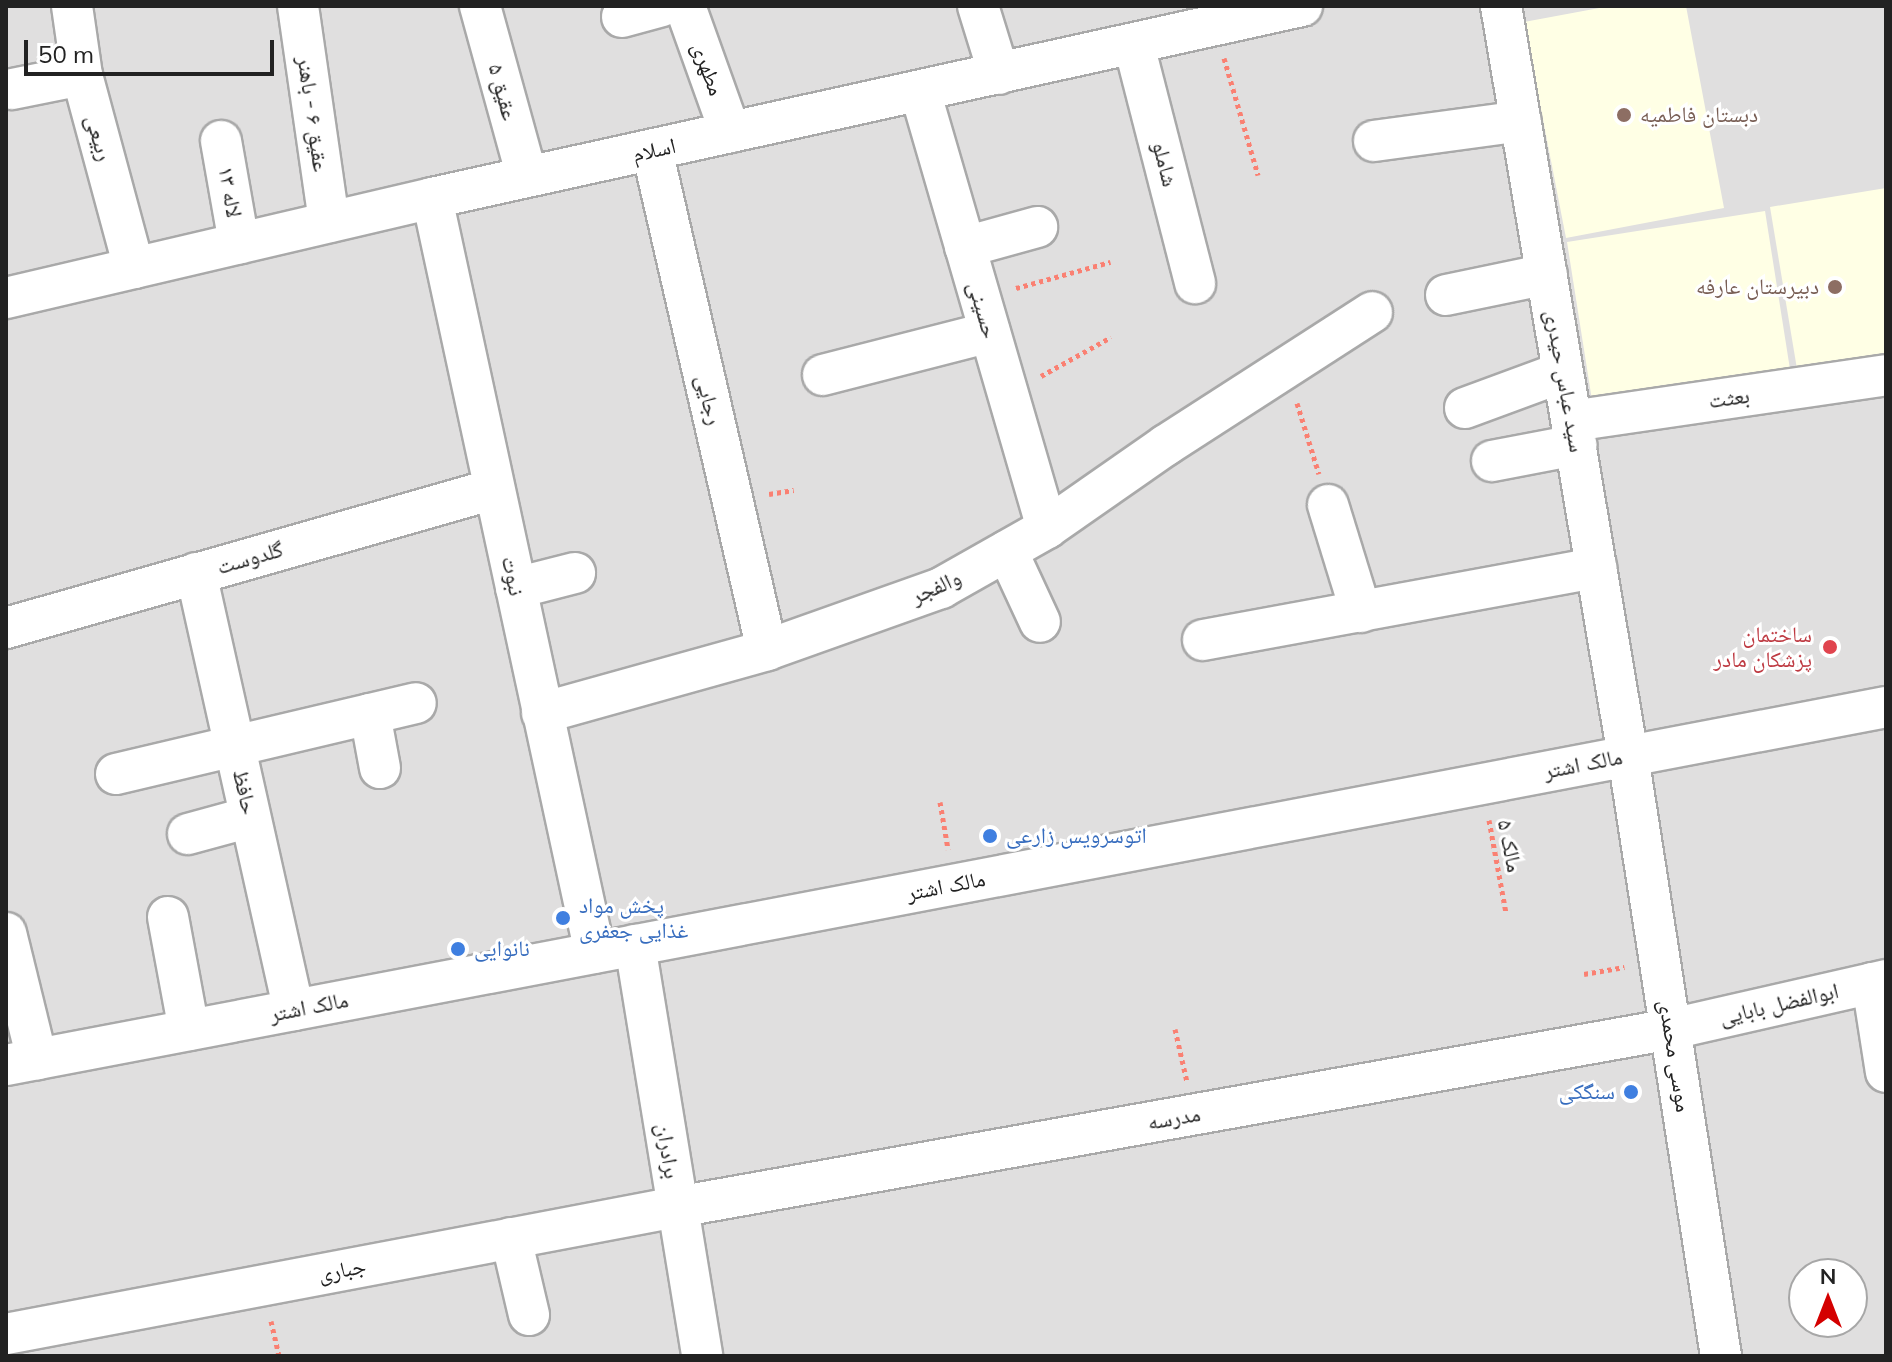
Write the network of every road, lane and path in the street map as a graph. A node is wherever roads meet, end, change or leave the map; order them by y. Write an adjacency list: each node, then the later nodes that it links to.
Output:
1 (72, 6): 12 (street, ربیعی)
2 (298, 6): 23 (street, عقیق ۶ - باهنر)
3 (480, 6): 21 (street, عقیق ۵)
4 (681, 6): 8 (street); 16 (street, مطهری)
5 (978, 6): 11 (street)
6 (1302, 6): 9 (street, اسلام)
7 (1501, 6): 15 (street, سید عباس حیدری)
8 (622, 17)
9 (1236, 17): 10 (street, اسلام); 20 (path)
10 (1134, 45): 11 (street, اسلام); 30 (street, شاملو)
11 (999, 74): 14 (street, اسلام)
12 (82, 75): 13 (street); 28 (street, ربیعی)
13 (12, 89)
14 (920, 91): 16 (street, اسلام); 26 (street, حسینی)
15 (1521, 121): 18 (street); 29 (street, سید عباس حیدری)
16 (730, 132): 19 (street, اسلام)
17 (221, 141): 25 (street, لاله ۱۳)
18 (1374, 141)
19 (652, 150): 21 (street, اسلام); 56 (street, رجایی)
20 (1258, 175)
21 (527, 177): 22 (street, اسلام)
22 (432, 198): 23 (street, اسلام); 44 (street, نبوت)
23 (329, 222): 25 (street, اسلام)
24 (1037, 227): 26 (street)
25 (239, 243): 28 (street, اسلام)
26 (965, 247): 34 (street, حسینی)
27 (1110, 262): 34 (path)
28 (134, 268): 32 (street, اسلام)
29 (1547, 274): 31 (street); 37 (street, سید عباس حیدری)
30 (1195, 283)
31 (1446, 295)
32 (6, 298)
33 (1372, 312): 36 (street, والفجر)
34 (985, 315): 38 (street); 40 (street, حسینی)
35 (1111, 337): 40 (path)
36 (1286, 368): 45 (path); 46 (street, والفجر)
37 (1563, 372): 41 (street); 42 (street, سید عباس حیدری)
38 (823, 375)
39 (1886, 375): 42 (street, بعثت)
40 (1007, 390): 46 (street, حسینی)
41 (1465, 408)
42 (1574, 433): 43 (street, بعثت); 48 (street, سید عباس حیدری)
43 (1492, 461)
44 (494, 489): 49 (street, گلدوست); 51 (street, نبوت)
45 (1328, 505): 52 (street)
46 (1047, 528): 47 (street, والفجر)
47 (1007, 551): 53 (street); 56 (street, والفجر)
48 (1596, 568): 52 (street); 62 (street, سید عباس حیدری)
49 (196, 573): 54 (street, گلدوست); 61 (street, حافظ)
50 (575, 573): 51 (street)
51 (516, 588): 59 (street, نبوت)
52 (1361, 612): 55 (street)
53 (1040, 622)
54 (6, 628)
55 (1203, 640)
56 (767, 650): 59 (street, والفجر)
57 (416, 703): 60 (street)
58 (1886, 707): 62 (street, مالک اشتر)
59 (542, 713): 74 (street, نبوت)
60 (370, 714): 61 (street); 63 (street)
61 (235, 746): 64 (street); 67 (street, حافظ)
62 (1628, 756): 65 (street, مالک اشتر); 78 (street, موسی محمدی)
63 (380, 768)
64 (116, 774)
65 (1482, 784): 69 (street, مالک اشتر); 70 (path, مالک ۵)
66 (940, 802): 69 (path)
67 (250, 817): 68 (street); 76 (street, حافظ)
68 (188, 834)
69 (954, 884): 73 (street, مالک اشتر)
70 (1506, 913)
71 (168, 917): 79 (street)
72 (6, 933): 80 (street)
73 (635, 945): 74 (street, مالک اشتر); 83 (street, برادران)
74 (595, 953): 76 (street, مالک اشتر)
75 (1879, 982): 78 (street, ابوالفضل بابایی); 81 (street)
76 (294, 1010): 79 (street, مالک اشتر)
77 (1175, 1029): 82 (path)
78 (1671, 1029): 82 (street, مدرسه); 88 (street, موسی محمدی)
79 (189, 1030): 80 (street, مالک اشتر)
80 (21, 1062)
81 (1886, 1072)
82 (1194, 1114): 83 (street, مدرسه)
83 (677, 1207): 84 (street, جباری); 87 (street, برادران)
84 (511, 1238): 85 (street); 86 (street, جباری)
85 (529, 1315)
86 (6, 1334)
87 (702, 1356)
88 (1721, 1356)

